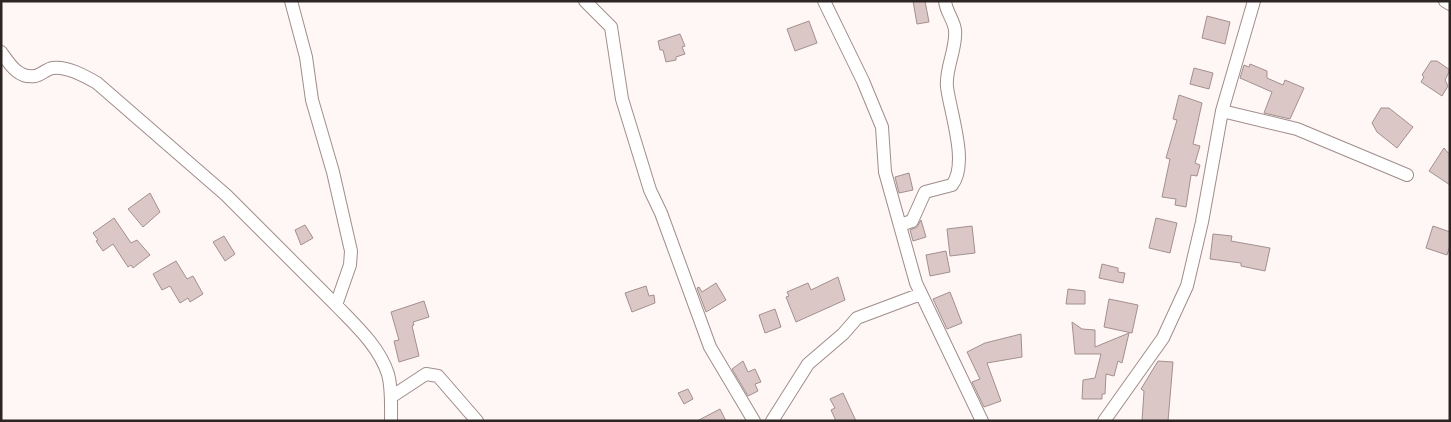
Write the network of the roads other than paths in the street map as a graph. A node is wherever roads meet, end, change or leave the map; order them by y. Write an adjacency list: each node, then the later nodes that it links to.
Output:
1 (292, 1): 13 (street)
2 (585, 1): 17 (street)
3 (824, 1): 11 (street)
4 (945, 1): 11 (street)
5 (1254, 1): 9 (street)
6 (1446, 1): 7 (street)
7 (1450, 4)
8 (1, 52): 13 (street)
9 (1222, 111): 10 (street); 20 (street)
10 (1407, 175)
11 (900, 224): 12 (street)
12 (921, 294): 18 (street); 19 (street)
13 (336, 305): 14 (street)
14 (391, 397): 15 (street); 16 (street)
15 (392, 421)
16 (477, 421)
17 (754, 421)
18 (772, 421)
19 (982, 421)
20 (1104, 421)

